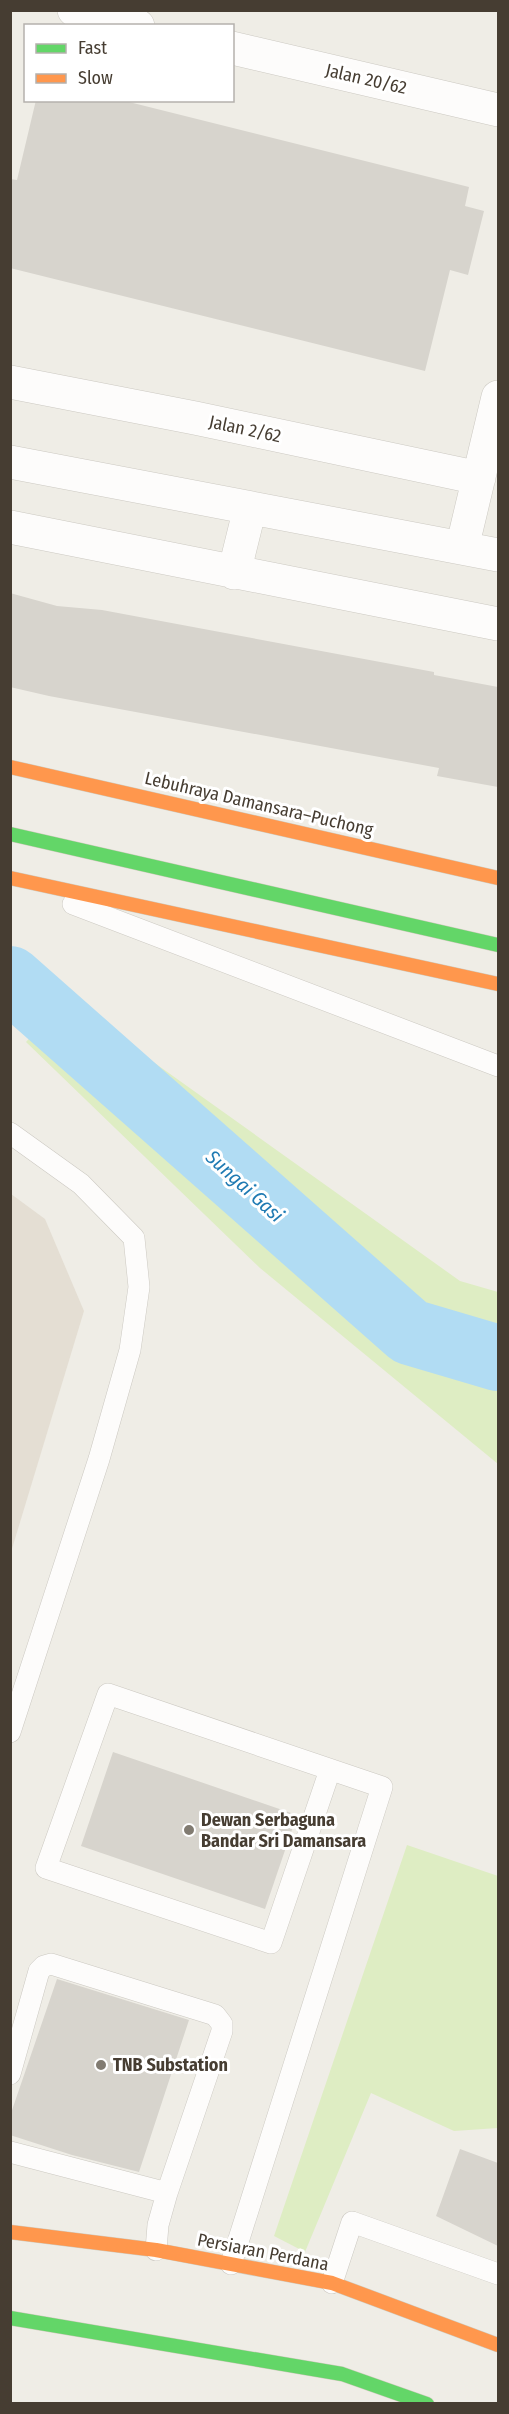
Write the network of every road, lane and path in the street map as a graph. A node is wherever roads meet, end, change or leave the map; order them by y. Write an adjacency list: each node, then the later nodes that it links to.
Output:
1 (74, 10): 2 (street)
2 (130, 24)
3 (234, 48): 4 (street, Jalan 20/62)
4 (498, 110)
5 (10, 382): 8 (street, Jalan 2/62)
6 (498, 397): 8 (street)
7 (10, 462): 9 (street)
8 (479, 478): 11 (street)
9 (250, 508): 11 (street); 13 (street)
10 (10, 527): 13 (street)
11 (462, 549): 12 (street)
12 (498, 555)
13 (234, 573): 14 (street)
14 (498, 624)
15 (10, 767): 17 (main road, Lebuhraya Damansara–Puchong)
16 (10, 834): 19 (main road)
17 (498, 878)
18 (10, 879): 20 (main road); 21 (lane)
19 (498, 945)
20 (498, 984)
21 (498, 1066)
22 (10, 1133): 23 (lane)
23 (10, 1732)
24 (330, 1770): 24 (lane); 30 (lane)
25 (10, 2074): 27 (lane)
26 (10, 2152): 27 (lane)
27 (167, 2193): 29 (lane)
28 (10, 2232): 29 (main road, Persiaran Perdana)
29 (156, 2250): 30 (main road, Persiaran Perdana)
30 (231, 2264): 32 (main road, Persiaran Perdana)
31 (498, 2274): 32 (lane)
32 (332, 2283): 34 (main road, Persiaran Perdana)
33 (10, 2318): 35 (main road)
34 (498, 2345)
35 (427, 2403)

